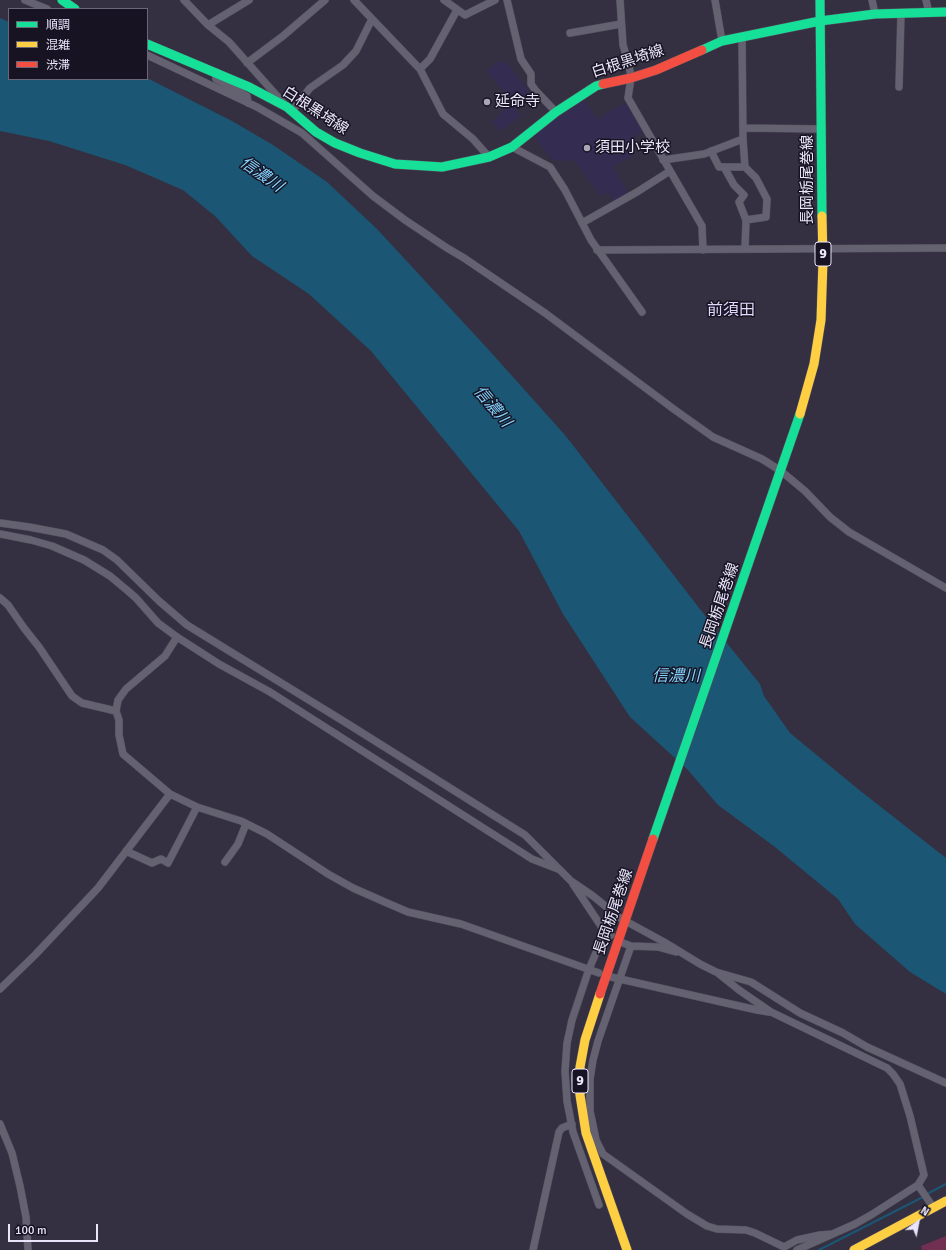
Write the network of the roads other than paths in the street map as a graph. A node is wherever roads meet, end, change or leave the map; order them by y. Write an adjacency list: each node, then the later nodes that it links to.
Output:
1 (25, 0): 15 (street)
2 (62, 0): 16 (main road)
3 (184, 0): 25 (street)
4 (249, 0): 25 (street)
5 (325, 0): 31 (street)
6 (355, 0): 22 (street)
7 (444, 0): 17 (street)
8 (495, 0): 17 (street)
9 (507, 0): 38 (street)
10 (620, 0): 24 (street)
11 (715, 0): 28 (street)
12 (820, 0): 23 (main road, 長岡栃尾巻線 / 9)
13 (872, 0): 20 (street)
14 (926, 0): 18 (street)
15 (45, 8)
16 (74, 8)
17 (457, 10): 32 (street)
18 (929, 12): 19 (main road, 白根黒埼線); 21 (main road, 白根黒埼線)
19 (946, 12)
20 (875, 14): 21 (main road, 白根黒埼線); 23 (main road, 白根黒埼線)
21 (901, 14): 35 (street)
22 (372, 19): 32 (street); 37 (street)
23 (820, 21): 27 (main road, 白根黒埼線); 40 (main road, 長岡栃尾巻線 / 9)
24 (621, 24): 26 (street); 34 (street)
25 (208, 25): 31 (street)
26 (570, 33)
27 (742, 38): 28 (main road, 白根黒埼線); 39 (street)
28 (722, 41): 34 (main road, 白根黒埼線)
29 (148, 44): 33 (main road, 白根黒埼線)
30 (148, 55): 36 (street)
31 (247, 64): 37 (street)
32 (420, 69): 44 (street)
33 (216, 72): 36 (street); 37 (main road, 白根黒埼線)
34 (631, 78): 38 (main road, 白根黒埼線); 45 (street)
35 (899, 87)
36 (248, 103): 57 (street)
37 (289, 109): 44 (main road, 白根黒埼線)
38 (556, 112): 42 (main road, 白根黒埼線)
39 (743, 128): 40 (street); 41 (street)
40 (822, 129): 53 (main road, 長岡栃尾巻線 / 9)
41 (743, 139): 43 (street); 47 (street)
42 (512, 147): 44 (main road, 白根黒埼線); 50 (street)
43 (712, 151): 45 (street); 46 (street)
44 (489, 157)
45 (663, 160): 48 (street)
46 (724, 167): 47 (street); 49 (street)
47 (745, 167): 49 (street)
48 (670, 171): 50 (street); 55 (street)
49 (746, 220): 52 (street)
50 (582, 222): 54 (street)
51 (946, 248): 53 (street)
52 (745, 249): 53 (street); 55 (street)
53 (823, 249): 57 (main road, 長岡栃尾巻線 / 9)
54 (597, 250): 55 (street); 56 (street)
55 (703, 250)
56 (642, 312)
57 (781, 471): 60 (street); 71 (main road, 長岡栃尾巻線 / 9)
58 (0, 524): 69 (street)
59 (0, 534): 62 (street)
60 (946, 588)
61 (0, 598): 63 (street)
62 (177, 637): 63 (street); 69 (street)
63 (116, 711): 64 (street)
64 (170, 794): 65 (street); 67 (street)
65 (196, 807): 66 (street); 67 (street)
66 (246, 824): 68 (street); 75 (street)
67 (126, 850): 80 (street)
68 (225, 862)
69 (562, 871): 70 (street)
70 (570, 881): 71 (street); 75 (street)
71 (625, 921): 74 (street); 85 (main road, 長岡栃尾巻線 / 9)
72 (624, 943): 73 (street)
73 (631, 946): 74 (street); 79 (street)
74 (685, 955): 76 (street)
75 (589, 969): 77 (street); 84 (street)
76 (716, 972): 81 (street); 82 (street)
77 (599, 973)
78 (611, 977): 79 (street)
79 (620, 980): 81 (street); 85 (street)
80 (0, 989)
81 (771, 1012): 87 (street)
82 (946, 1083)
83 (0, 1124): 92 (street)
84 (572, 1124): 86 (street); 93 (street)
85 (599, 1156): 86 (street); 91 (street); 94 (main road, 長岡栃尾巻線 / 9)
86 (584, 1161): 89 (street)
87 (919, 1186): 90 (street); 91 (street)
88 (946, 1201): 90 (main road)
89 (599, 1205)
90 (932, 1205): 96 (main road)
91 (832, 1234): 95 (street)
92 (28, 1250)
93 (533, 1250)
94 (627, 1250)
95 (797, 1250)
96 (854, 1250)

